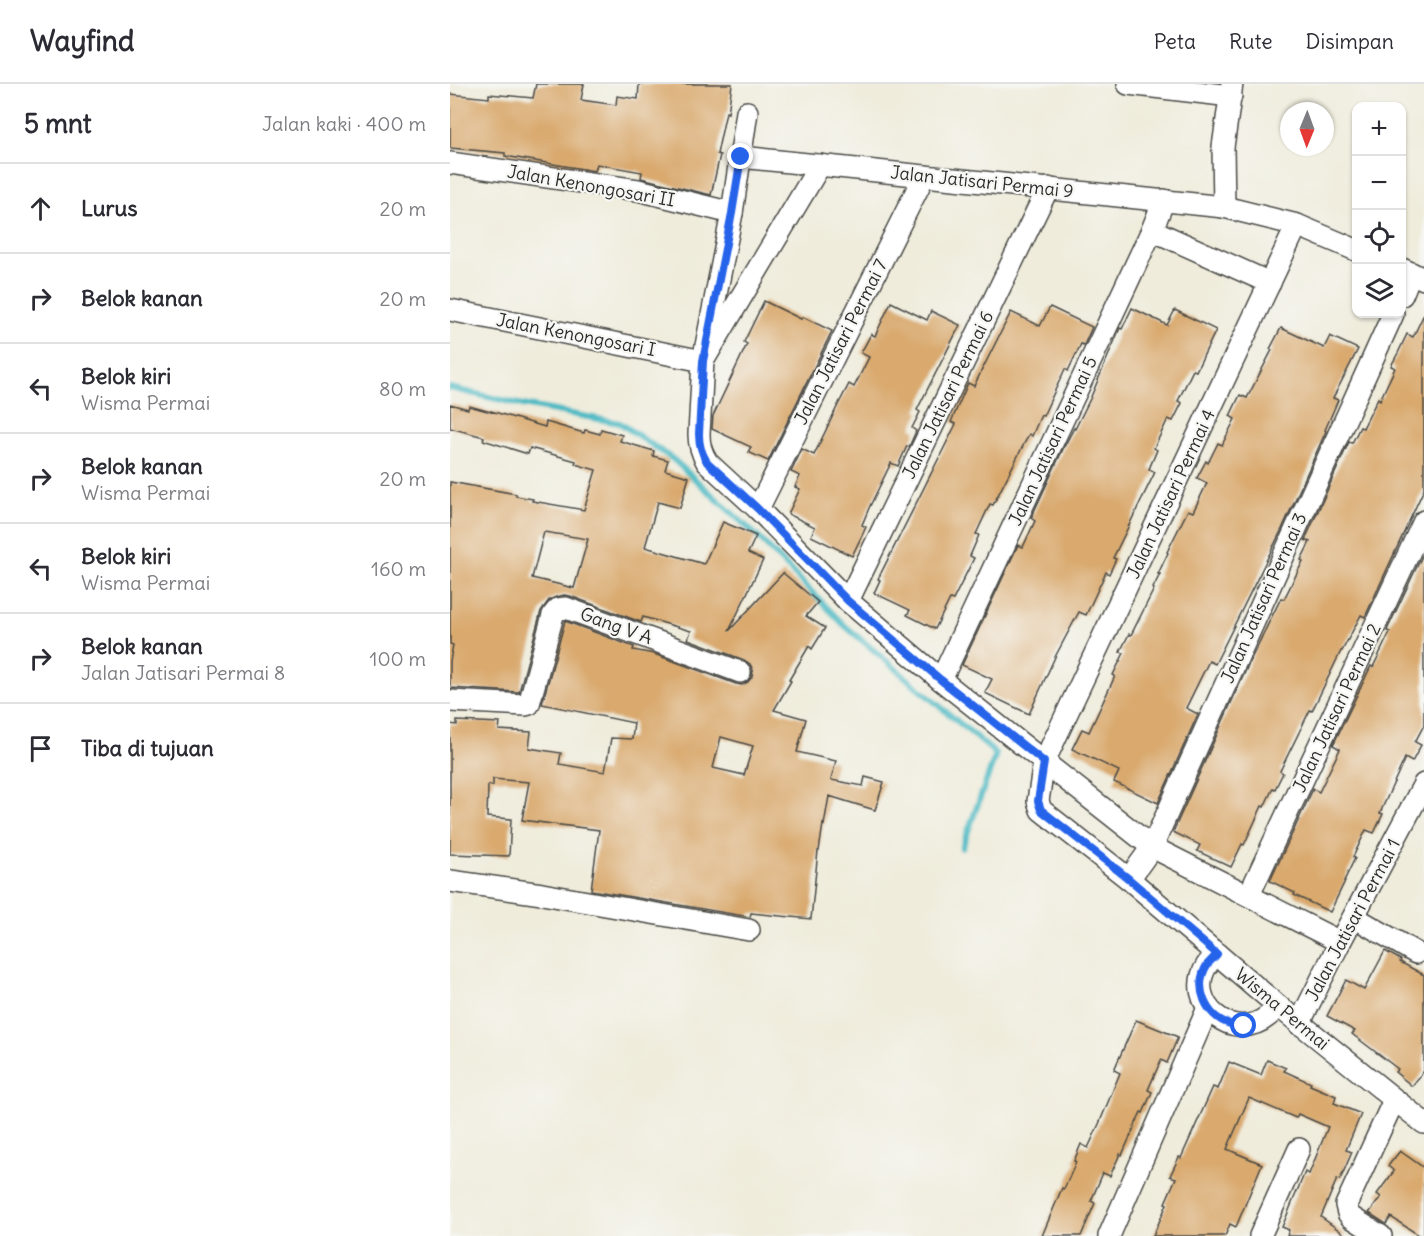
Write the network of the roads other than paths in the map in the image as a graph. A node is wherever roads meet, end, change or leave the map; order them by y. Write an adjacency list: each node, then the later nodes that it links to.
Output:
1 (1128, 84): 2 (street)
2 (1232, 90): 10 (street)
3 (747, 111): 4 (street)
4 (741, 157): 6 (street, Jalan Jatisari Permai 9); 11 (street)
5 (450, 163): 11 (street, Jalan Kenongosari II)
6 (820, 165): 7 (street, Jalan Jatisari Permai 9); 18 (street)
7 (924, 176): 8 (street, Jalan Jatisari Permai 9); 19 (street, Jalan Jatisari Permai 7)
8 (1048, 188): 9 (street, Jalan Jatisari Permai 9); 21 (street, Jalan Jatisari Permai 6)
9 (1164, 200): 10 (street, Jalan Jatisari Permai 9); 13 (street, Jalan Jatisari Permai 5)
10 (1224, 207): 12 (street, Jalan Jatisari Permai 9)
11 (732, 213): 18 (street)
12 (1297, 225): 14 (street, Jalan Jatisari Permai 9); 15 (street, Jalan Jatisari Permai 4)
13 (1152, 230): 15 (street); 23 (street, Jalan Jatisari Permai 5)
14 (1352, 248)
15 (1270, 283): 25 (street, Jalan Jatisari Permai 4)
16 (450, 310): 18 (street, Jalan Kenongosari I)
17 (1391, 318): 28 (street, Jalan Jatisari Permai 3)
18 (703, 361): 19 (street)
19 (758, 509): 21 (street)
20 (1424, 520): 31 (street, Jalan Jatisari Permai 2)
21 (848, 601): 23 (street)
22 (740, 672): 24 (street, Gang V A)
23 (941, 680): 25 (street)
24 (450, 701)
25 (1044, 762): 28 (street); 29 (street, Wisma Permai)
26 (1424, 784): 27 (street, Jalan Jatisari Permai 1)
27 (1418, 809): 32 (street, Jalan Jatisari Permai 1)
28 (1152, 847): 29 (street, Jalan Jatisari Permai 3); 31 (street)
29 (1129, 879): 36 (street, Wisma Permai)
30 (450, 881): 33 (street)
31 (1249, 895): 34 (street)
32 (1354, 917): 34 (street, Jalan Jatisari Permai 1); 35 (street)
33 (749, 930)
34 (1340, 942): 39 (street, Jalan Jatisari Permai 1)
35 (1416, 953)
36 (1217, 954): 37 (street, Wisma Permai); 38 (street)
37 (1276, 1005): 38 (street); 39 (street, Wisma Permai)
38 (1213, 1014): 43 (street)
39 (1299, 1024): 40 (street, Wisma Permai)
40 (1394, 1100): 41 (street, Wisma Permai); 46 (street)
41 (1424, 1123)
42 (1299, 1149): 45 (street)
43 (1124, 1222): 44 (street)
44 (1108, 1236)
45 (1260, 1236)
46 (1382, 1236)

